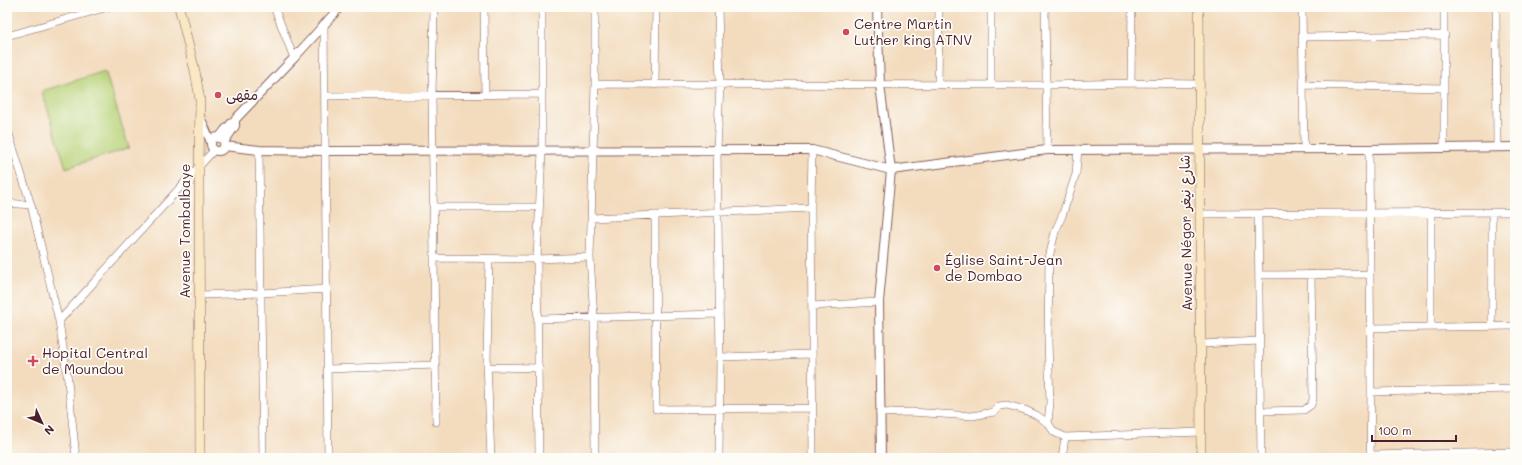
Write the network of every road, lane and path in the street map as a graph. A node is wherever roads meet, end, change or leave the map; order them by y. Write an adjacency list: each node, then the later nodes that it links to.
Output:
1 (108, 7): 22 (street)
2 (179, 7): 40 (main road, Avenue Tombalbaye)
3 (274, 7): 24 (street)
4 (340, 7): 20 (street)
5 (434, 7): 39 (street)
6 (484, 7): 37 (street)
7 (542, 7): 36 (street)
8 (595, 7): 26 (street)
9 (656, 7): 29 (street)
10 (718, 7): 30 (street)
11 (877, 7): 31 (street)
12 (939, 7): 27 (street)
13 (991, 7): 32 (street)
14 (1045, 7): 33 (street)
15 (1132, 7): 25 (street)
16 (1199, 7): 28 (main road, Avenue Négor شارع نيغر)
17 (1302, 7): 23 (street)
18 (1444, 7): 21 (street)
19 (1496, 7): 44 (street)
20 (324, 24): 24 (street); 38 (street)
21 (1445, 35): 23 (street); 35 (street)
22 (7, 36)
23 (1302, 37): 34 (street)
24 (294, 58): 42 (street)
25 (1131, 83): 28 (street); 33 (street)
26 (595, 84): 29 (street); 57 (street)
27 (938, 84): 31 (street); 32 (street)
28 (1199, 84): 47 (main road, Avenue Négor شارع نيغر)
29 (655, 85): 30 (street)
30 (720, 85): 31 (street); 51 (street)
31 (880, 85): 59 (street)
32 (991, 85): 33 (street)
33 (1047, 85): 53 (street)
34 (1303, 85): 35 (street); 48 (street)
35 (1444, 88): 43 (street)
36 (542, 94): 37 (street); 56 (street)
37 (485, 95): 39 (street)
38 (325, 96): 39 (street); 54 (street)
39 (432, 96): 55 (street)
40 (202, 120): 42 (street); 58 (main road, Avenue Tombalbaye)
41 (7, 128): 61 (street)
42 (218, 143): 50 (street); 58 (street)
43 (1444, 147): 44 (street); 49 (street)
44 (1497, 147): 45 (street)
45 (1515, 147)
46 (1078, 149): 47 (street); 53 (street); 110 (street)
47 (1199, 149): 48 (street); 69 (main road, Avenue Négor شارع نيغر)
48 (1304, 149): 49 (street)
49 (1369, 149): 70 (street)
50 (259, 150): 54 (street); 82 (street)
51 (717, 150): 52 (street); 57 (street); 65 (street)
52 (812, 150): 59 (street); 64 (street)
53 (1047, 150): 59 (street)
54 (326, 151): 55 (street); 81 (street)
55 (433, 151): 56 (street); 62 (street)
56 (542, 151): 57 (street); 63 (street)
57 (593, 151): 73 (street)
58 (198, 168): 83 (main road, Avenue Tombalbaye); 90 (street)
59 (891, 170): 84 (street)
60 (7, 203): 61 (street)
61 (31, 205): 90 (street)
62 (434, 207): 63 (street); 74 (street)
63 (539, 207): 77 (street)
64 (811, 208): 65 (street); 85 (street)
65 (718, 212): 71 (street); 86 (street)
66 (1492, 212): 67 (street); 68 (street); 93 (street)
67 (1515, 212)
68 (1431, 213): 70 (street); 92 (street)
69 (1200, 214): 72 (street); 96 (main road, Avenue Négor شارع نيغر)
70 (1368, 214): 72 (street); 79 (street)
71 (655, 215): 73 (street); 87 (street)
72 (1258, 215): 80 (street)
73 (591, 218): 75 (street)
74 (435, 258): 76 (street); 99 (street)
75 (590, 258): 77 (street); 88 (street)
76 (489, 259): 77 (street); 100 (street)
77 (537, 260): 89 (street)
78 (1311, 274): 79 (street); 80 (street); 107 (street)
79 (1369, 274): 94 (street)
80 (1259, 275): 95 (street)
81 (327, 289): 82 (street); 102 (street)
82 (261, 293): 83 (street); 119 (street)
83 (200, 294): 118 (main road, Avenue Tombalbaye)
84 (879, 302): 85 (street); 108 (street)
85 (812, 306): 97 (street)
86 (719, 314): 87 (street); 98 (street)
87 (655, 316): 88 (street); 106 (street)
88 (594, 318): 89 (street); 123 (street)
89 (538, 319): 101 (street)
90 (59, 321): 117 (street)
91 (1515, 326): 93 (street)
92 (1431, 327): 93 (street); 94 (street)
93 (1492, 327)
94 (1370, 328): 104 (street)
95 (1259, 341): 96 (street); 107 (street)
96 (1202, 344): 111 (main road, Avenue Négor شارع نيغر)
97 (812, 354): 98 (street); 105 (street)
98 (720, 357): 106 (street)
99 (436, 365): 102 (street); 109 (street)
100 (487, 367): 101 (street); 121 (street)
101 (539, 368): 122 (street)
102 (328, 369): 120 (street)
103 (1515, 389): 104 (street)
104 (1371, 392): 115 (street)
105 (813, 408): 106 (street); 125 (street)
106 (720, 409): 124 (street)
107 (1261, 411): 129 (street)
108 (880, 413): 110 (street); 126 (street)
109 (436, 422)
110 (1048, 423): 112 (street)
111 (1201, 432): 112 (street); 128 (main road, Avenue Négor شارع نيغر)
112 (1066, 437): 127 (street)
113 (1515, 452): 114 (street)
114 (1493, 455): 116 (street)
115 (1370, 456): 116 (street)
116 (1432, 456)
117 (76, 458)
118 (200, 458)
119 (262, 458)
120 (328, 458)
121 (491, 458)
122 (539, 458)
123 (595, 458)
124 (719, 458)
125 (813, 458)
126 (881, 458)
127 (1062, 458)
128 (1201, 458)
129 (1261, 458)

